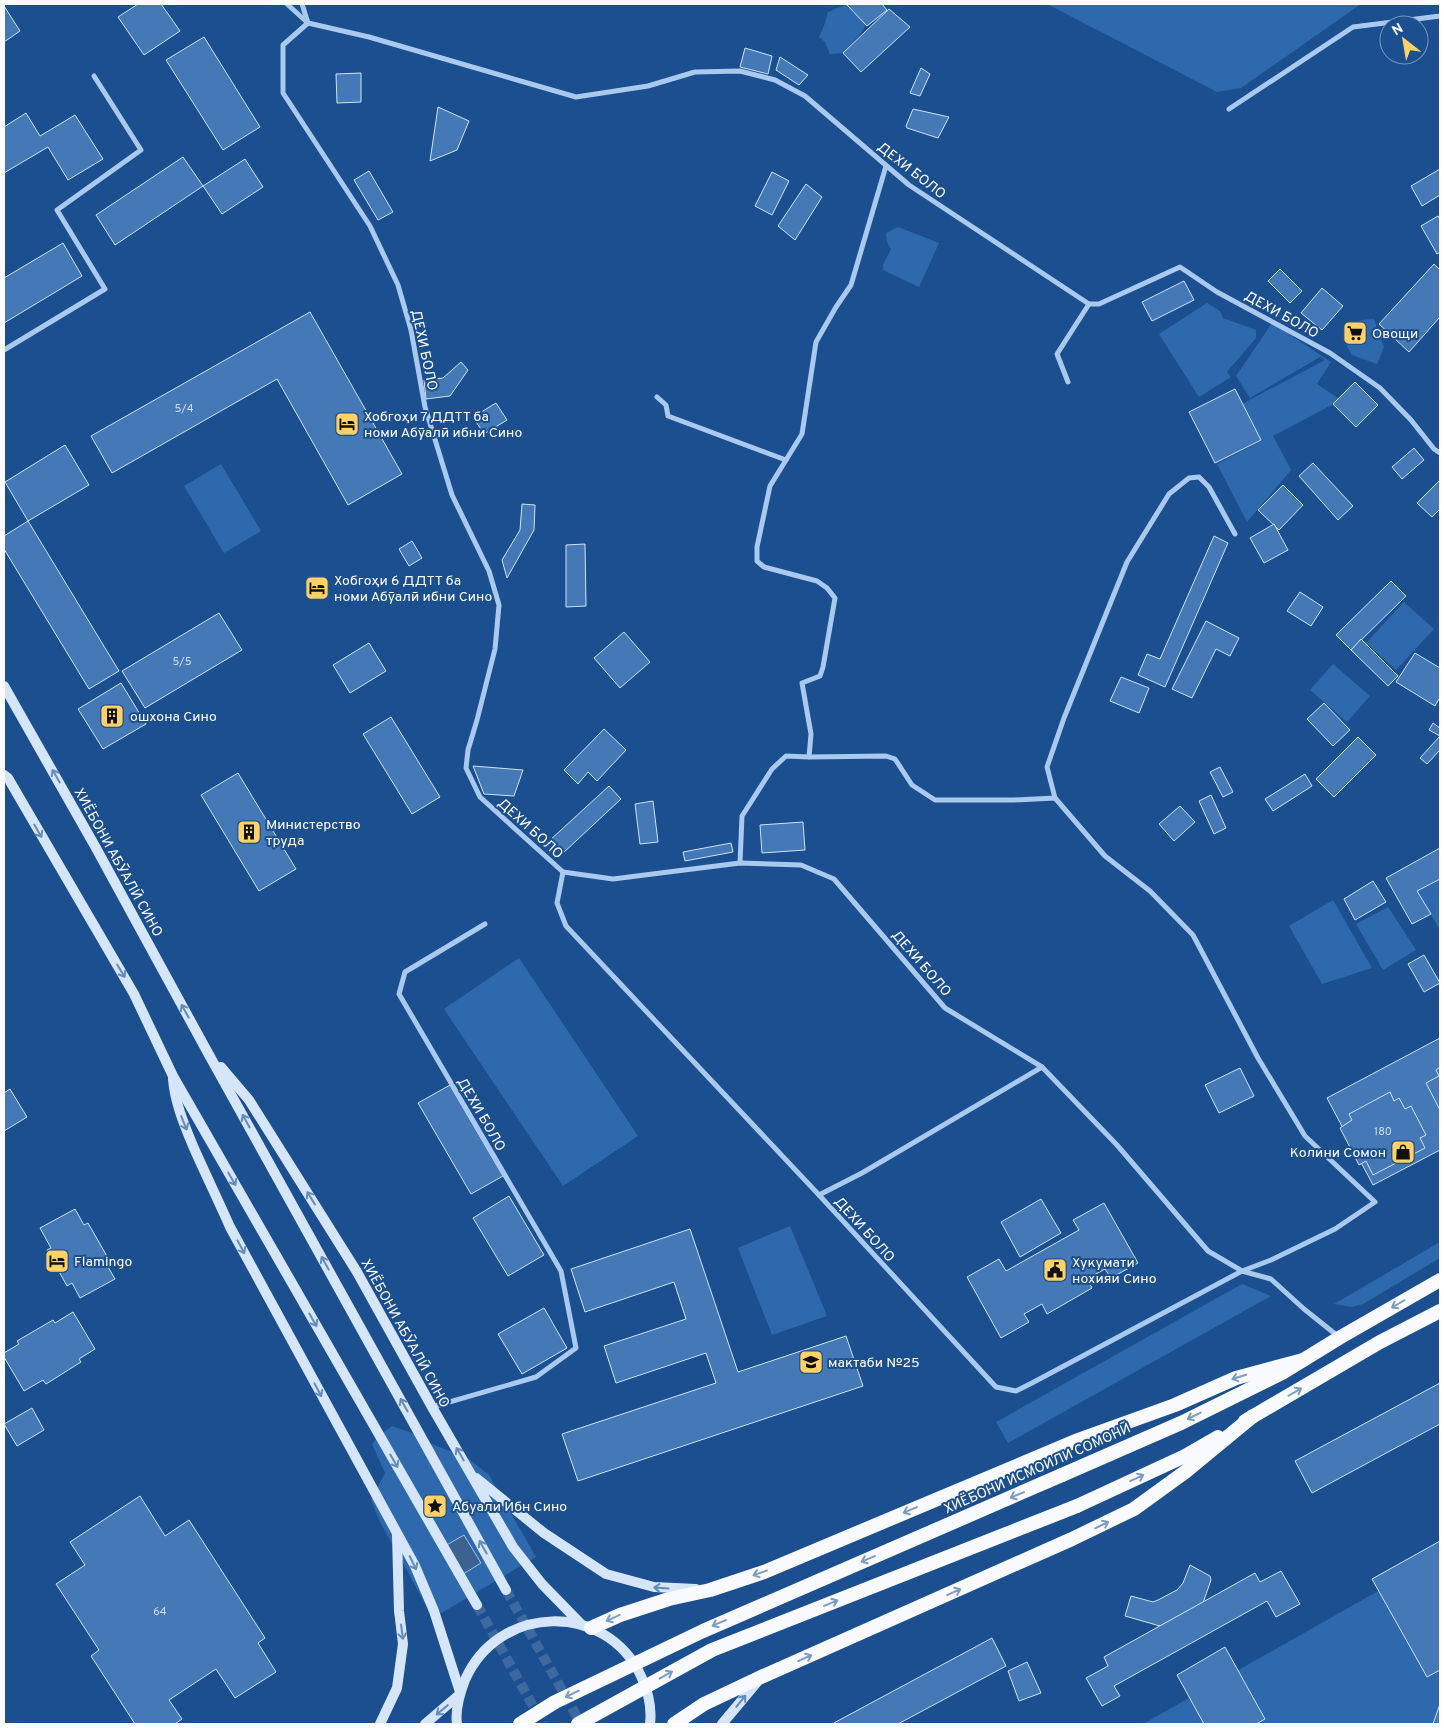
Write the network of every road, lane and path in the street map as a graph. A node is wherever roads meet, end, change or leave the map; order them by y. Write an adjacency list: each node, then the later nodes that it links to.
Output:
1 (287, 4): 4 (street)
2 (302, 4): 4 (street)
3 (1440, 16): 6 (street)
4 (308, 24): 7 (street, ДЕХИ БОЛО); 20 (street, ДЕХИ БОЛО)
5 (94, 76): 9 (street)
6 (1229, 109)
7 (886, 166): 8 (street, ДЕХИ БОЛО); 13 (street)
8 (1089, 304): 10 (street); 12 (street, ДЕХИ БОЛО)
9 (4, 350)
10 (1068, 382)
11 (657, 397): 13 (street)
12 (1440, 453)
13 (786, 460): 16 (street)
14 (1235, 534): 18 (street)
15 (4, 686): 22 (main road, ХИЁБОНИ АБӮАЛӢ СИНО, one-way to 15)
16 (810, 758): 18 (street); 19 (street)
17 (4, 774): 24 (main road, one-way to 24)
18 (1055, 798): 26 (street, ДЕХИ БОЛО)
19 (740, 863): 20 (street, ДЕХИ БОЛО); 23 (street, ДЕХИ БОЛО)
20 (563, 872): 25 (street, ДЕХИ БОЛО)
21 (485, 924): 31 (street, ДЕХИ БОЛО)
22 (208, 1053): 31 (main road, ХИЁБОНИ АБӮАЛӢ СИНО, one-way to 22); 35 (main road, ХИЁБОНИ АБӮАЛӢ СИНО, one-way to 22)
23 (1042, 1067): 25 (street); 26 (street, ДЕХИ БОЛО)
24 (173, 1076): 34 (main road, one-way to 34); 37 (main road, one-way to 37)
25 (820, 1195): 26 (street, ДЕХИ БОЛО)
26 (1242, 1271): 29 (street, ДЕХИ БОЛО)
27 (1440, 1280): 29 (highway, ХИЁБОНИ ИСМОИЛИ СОМОНӢ, one-way to 29)
28 (1440, 1312): 32 (highway, one-way to 28)
29 (1339, 1338): 30 (highway, ХИЁБОНИ ИСМОИЛИ СОМОНӢ)
30 (1303, 1360): 36 (highway, one-way to 36); 44 (highway, ХИЁБОНИ ИСМОИЛИ СОМОНӢ, one-way to 44, bridge)
31 (432, 1407): 33 (main road, ХИЁБОНИ АБӮАЛӢ СИНО, one-way to 31)
32 (1253, 1416): 39 (highway, one-way to 32); 45 (highway, one-way to 32, bridge)
33 (472, 1475): 36 (main road, one-way to 33); 38 (main road, ХИЁБОНИ АБӮАЛӢ СИНО)
34 (397, 1531): 40 (main road, one-way to 40); 41 (main road, one-way to 41)
35 (506, 1590)
36 (710, 1590): 38 (highway, one-way to 38)
37 (477, 1605)
38 (586, 1626): 40 (main road); 46 (main road)
39 (761, 1677): 47 (highway); 48 (main road, one-way to 39)
40 (460, 1693): 42 (main road, one-way to 42); 43 (main road)
41 (380, 1724)
42 (425, 1724)
43 (457, 1724)
44 (520, 1724)
45 (578, 1724)
46 (650, 1724)
47 (674, 1724)
48 (722, 1724)

